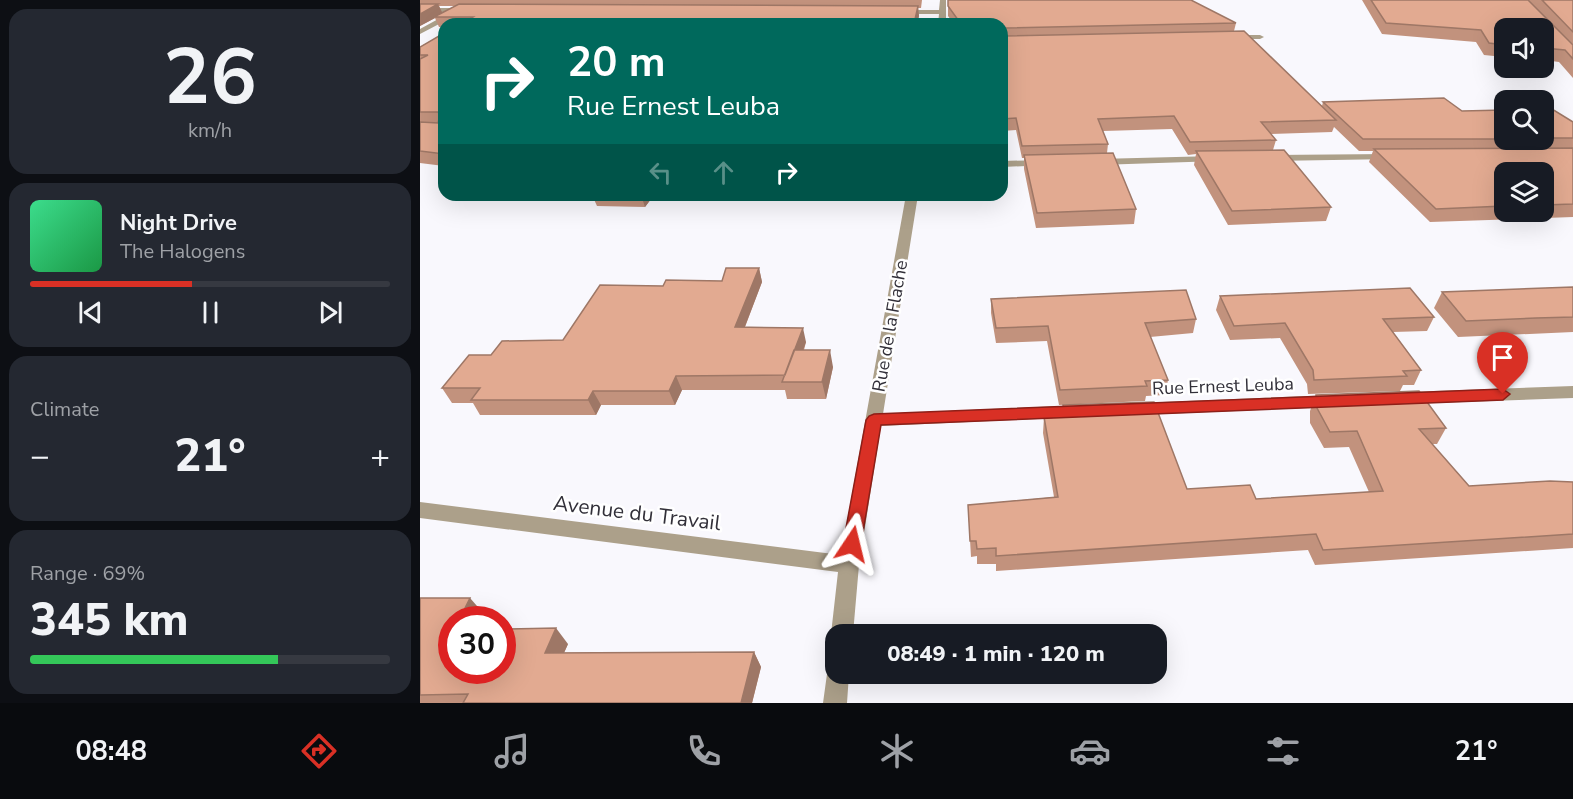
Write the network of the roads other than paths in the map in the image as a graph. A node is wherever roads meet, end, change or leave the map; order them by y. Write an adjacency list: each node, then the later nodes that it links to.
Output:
1 (479, 0): 4 (street)
2 (943, 0): 7 (street)
3 (420, 10): 4 (street)
4 (462, 10): 5 (street); 8 (street)
5 (481, 10)
6 (895, 12): 7 (street)
7 (942, 12): 9 (street)
8 (447, 18)
9 (942, 18)
10 (438, 23): 11 (street)
11 (420, 32)
12 (1260, 36): 13 (street)
13 (1224, 38)
14 (1402, 157): 16 (street)
15 (1224, 159): 17 (street)
16 (1259, 159)
17 (1084, 162)
18 (1060, 163): 19 (street)
19 (1008, 164)
20 (911, 201): 26 (street, Rue de la Flache)
21 (1573, 392): 22 (street)
22 (1394, 399)
23 (1346, 401): 24 (street, Rue Ernest Leuba)
24 (1119, 410)
25 (1095, 411): 26 (street)
26 (874, 420): 28 (street, Rue de la Flache)
27 (420, 510): 28 (street, Avenue du Travail)
28 (849, 565): 29 (street, Rue de la Flache)
29 (843, 624)
30 (837, 684): 31 (street)
31 (835, 703)

